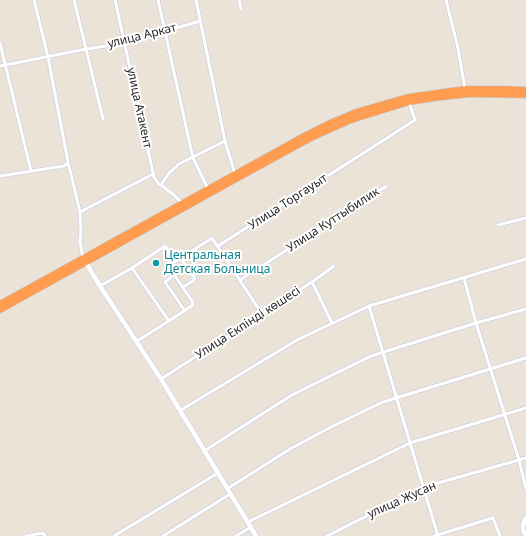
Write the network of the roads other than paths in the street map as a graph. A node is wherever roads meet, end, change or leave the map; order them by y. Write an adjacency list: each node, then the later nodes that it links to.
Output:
1 (34, 0): 14 (street)
2 (74, 0): 13 (street)
3 (115, 0): 12 (street, улица Атакент)
4 (158, 0): 10 (street)
5 (196, 0): 9 (street)
6 (239, 0): 8 (street)
7 (446, 0): 17 (street)
8 (241, 9)
9 (200, 21): 10 (street, улица Аркат); 23 (street)
10 (165, 31): 12 (street, улица Аркат); 24 (street)
11 (0, 43): 15 (street)
12 (125, 43): 13 (street, улица Аркат); 27 (street, улица Атакент)
13 (86, 49): 14 (street, улица Аркат); 21 (street)
14 (48, 57): 15 (street, улица Аркат); 25 (street)
15 (5, 65): 16 (street, улица Аркат); 26 (street)
16 (0, 66)
17 (465, 89): 18 (highway); 22 (highway)
18 (526, 90)
19 (526, 95): 20 (highway)
20 (409, 102): 22 (highway); 37 (street, Улица Торгауыт)
21 (103, 119)
22 (305, 139): 28 (highway); 40 (highway)
23 (225, 141): 24 (street); 28 (street)
24 (193, 158): 30 (street); 32 (street)
25 (68, 162): 26 (street); 34 (street)
26 (31, 171): 29 (street)
27 (153, 174): 30 (street, улица Атакент); 34 (street)
28 (236, 174): 32 (highway)
29 (0, 176)
30 (160, 185): 33 (street, улица Атакент)
31 (386, 187): 46 (street, Улица Куттыбилик)
32 (209, 189): 33 (highway)
33 (182, 203): 40 (highway)
34 (80, 212): 40 (street)
35 (526, 218): 36 (street)
36 (498, 225)
37 (218, 246): 38 (street); 46 (street)
38 (180, 258): 41 (street); 49 (street)
39 (526, 259): 45 (street)
40 (84, 260): 48 (main road); 50 (highway); 53 (highway)
41 (176, 261): 43 (street); 44 (street)
42 (334, 266): 47 (street, Улица Екпінді көшесі)
43 (132, 268): 48 (street); 56 (street)
44 (174, 275): 49 (street); 54 (street)
45 (464, 278): 51 (street); 58 (street)
46 (240, 280): 55 (street)
47 (312, 282): 55 (street, Улица Екпінді көшесі); 57 (street)
48 (100, 286): 59 (main road)
49 (183, 287): 54 (street)
50 (0, 304)
51 (369, 306): 57 (street); 60 (street)
52 (526, 309): 58 (street)
53 (0, 310)
54 (185, 311): 56 (street)
55 (262, 314): 63 (street, Улица Екпінді көшесі)
56 (168, 321): 59 (street)
57 (332, 323): 66 (street)
58 (476, 323): 60 (street); 62 (street)
59 (137, 341): 63 (main road)
60 (383, 352): 64 (street); 69 (street)
61 (526, 358): 62 (street)
62 (490, 369): 64 (street); 67 (street)
63 (161, 378): 66 (main road)
64 (397, 398): 68 (street); 75 (street)
65 (526, 408): 67 (street)
66 (181, 410): 69 (main road)
67 (505, 414): 68 (street); 71 (street)
68 (410, 443): 73 (street); 78 (street)
69 (204, 451): 72 (main road)
70 (526, 458): 71 (street, улица Жусан)
71 (519, 460): 73 (street, улица Жусан); 74 (street)
72 (218, 473): 75 (main road); 83 (street)
73 (424, 487): 80 (street); 87 (street, улица Жусан)
74 (526, 487)
75 (227, 489): 76 (main road)
76 (230, 494): 78 (main road); 84 (street)
77 (526, 518): 79 (main road)
78 (250, 525): 85 (street); 86 (main road)
79 (523, 530): 89 (main road); 90 (main road)
80 (437, 535): 88 (street)
81 (26, 536): 82 (street)
82 (45, 536)
83 (114, 536)
84 (163, 536)
85 (236, 536)
86 (256, 536)
87 (327, 536)
88 (500, 536)
89 (520, 536)
90 (526, 536)

